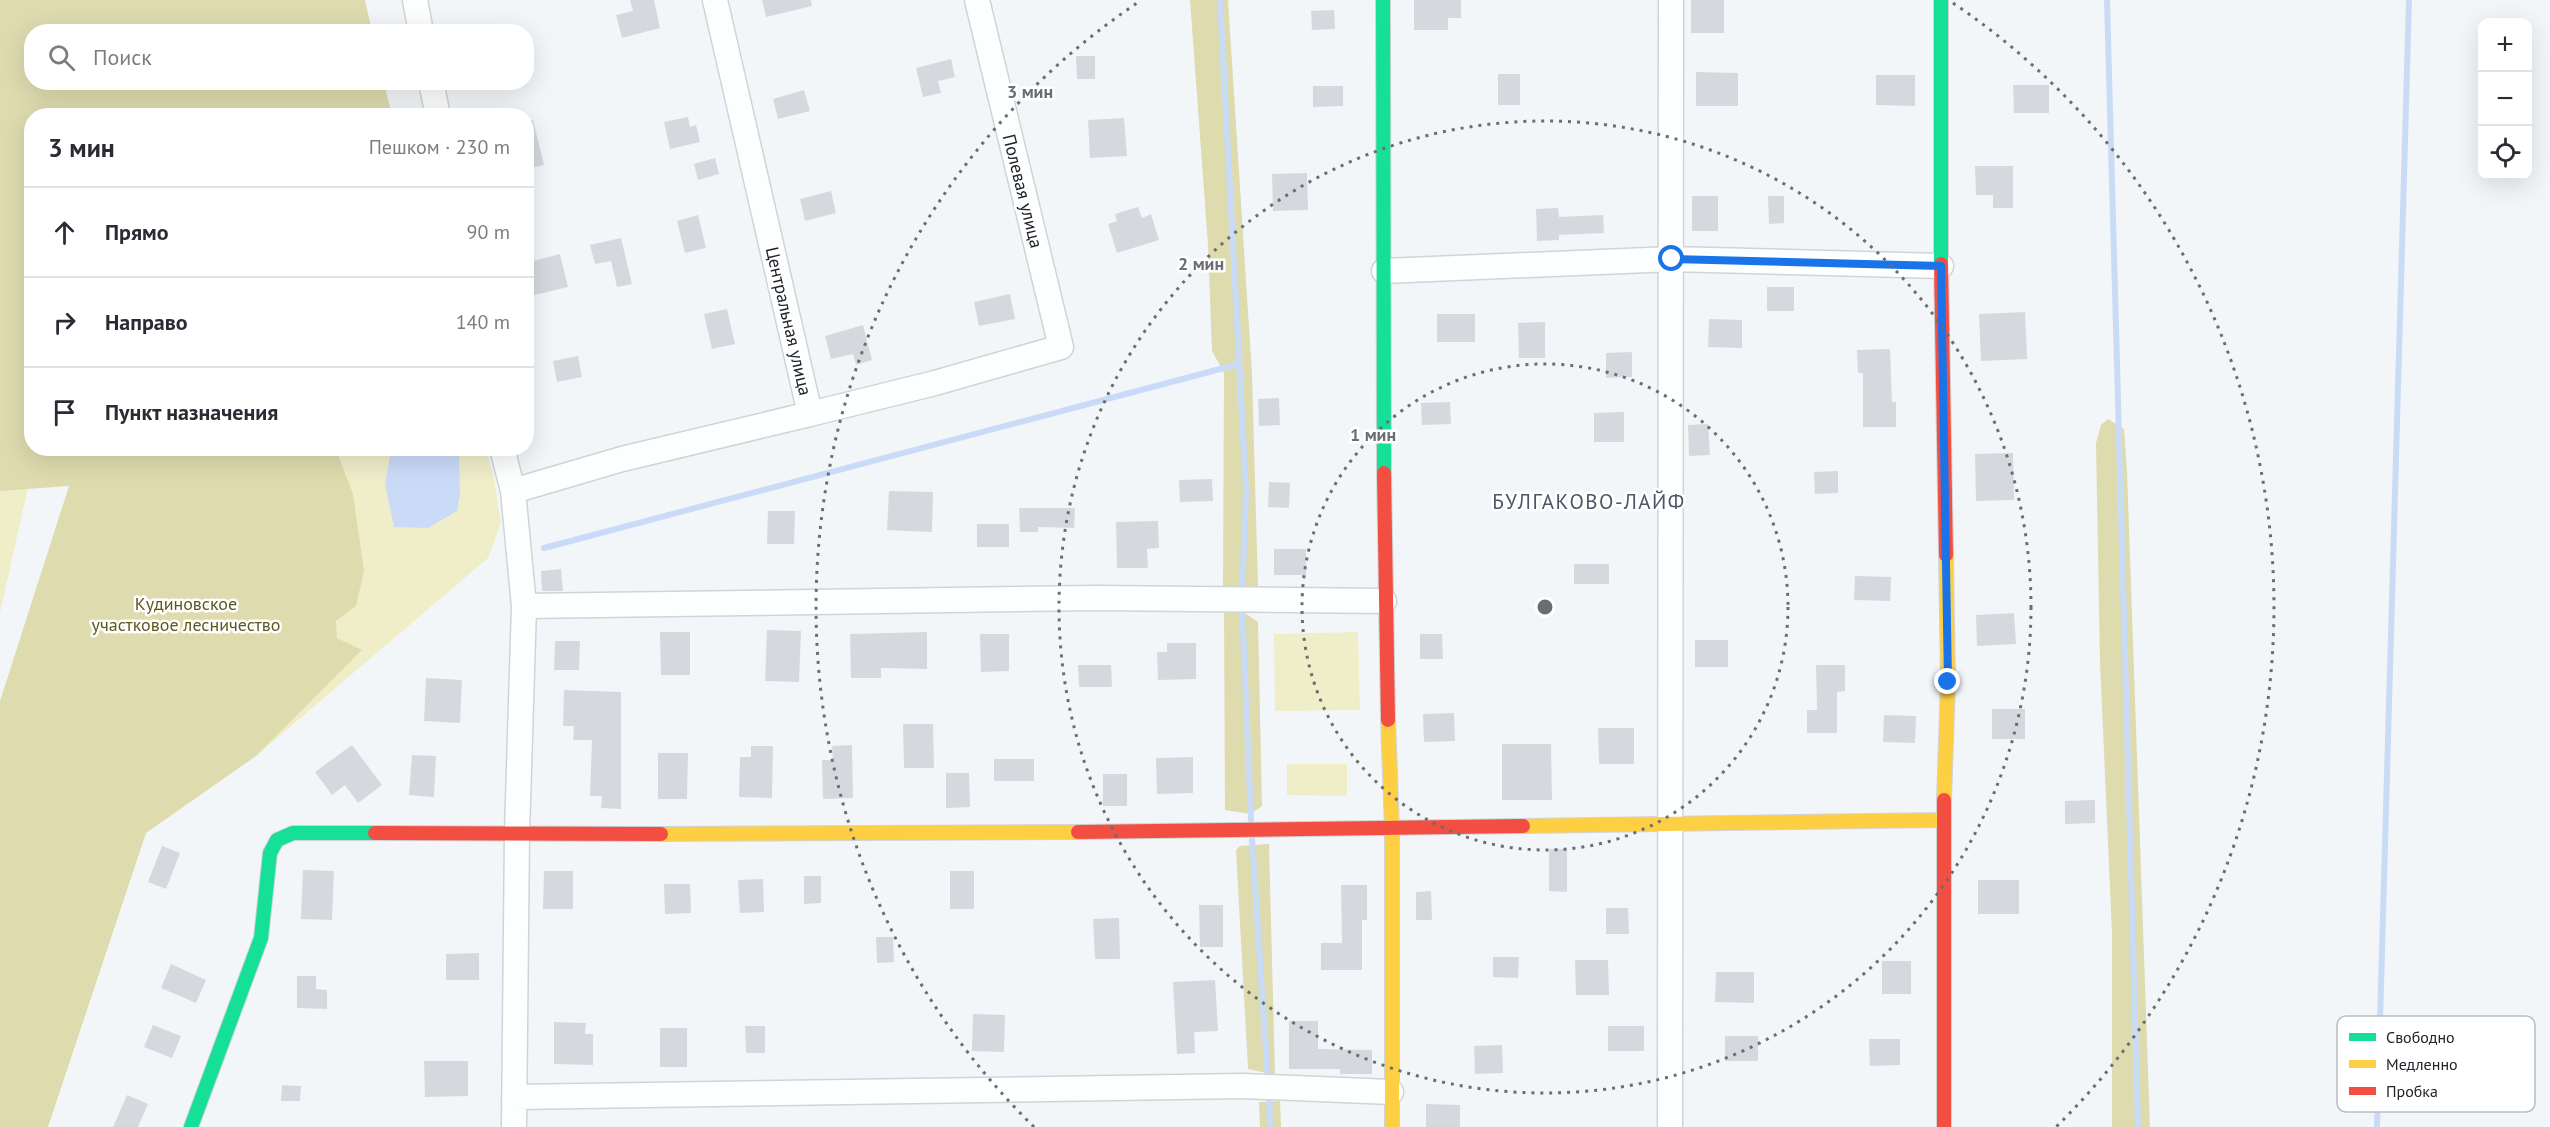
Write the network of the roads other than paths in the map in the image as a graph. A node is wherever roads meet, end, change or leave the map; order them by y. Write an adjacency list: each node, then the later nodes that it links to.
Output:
1 (414, 0): 7 (street)
2 (715, 0): 13 (street, Центральная улица)
3 (977, 0): 13 (street, Полевая улица)
4 (1383, 0): 12 (street)
5 (1671, 0): 10 (street)
6 (1941, 0): 11 (street)
7 (419, 24)
8 (433, 90): 9 (street)
9 (436, 108)
10 (1672, 259): 11 (street); 12 (street); 19 (street)
11 (1941, 266): 18 (street)
12 (1384, 271): 16 (street)
13 (810, 414): 15 (street, Центральная улица)
14 (504, 456): 15 (street)
15 (513, 491): 17 (street)
16 (1384, 601): 17 (street); 20 (street)
17 (524, 606): 21 (street)
18 (1943, 820): 19 (street); 28 (street)
19 (1669, 825): 20 (street); 27 (street)
20 (1392, 829): 21 (street); 22 (street)
21 (517, 833): 23 (street); 24 (street)
22 (1391, 1092): 23 (street); 26 (street)
23 (514, 1097): 25 (street)
24 (191, 1127)
25 (514, 1127)
26 (1392, 1127)
27 (1670, 1127)
28 (1944, 1127)

